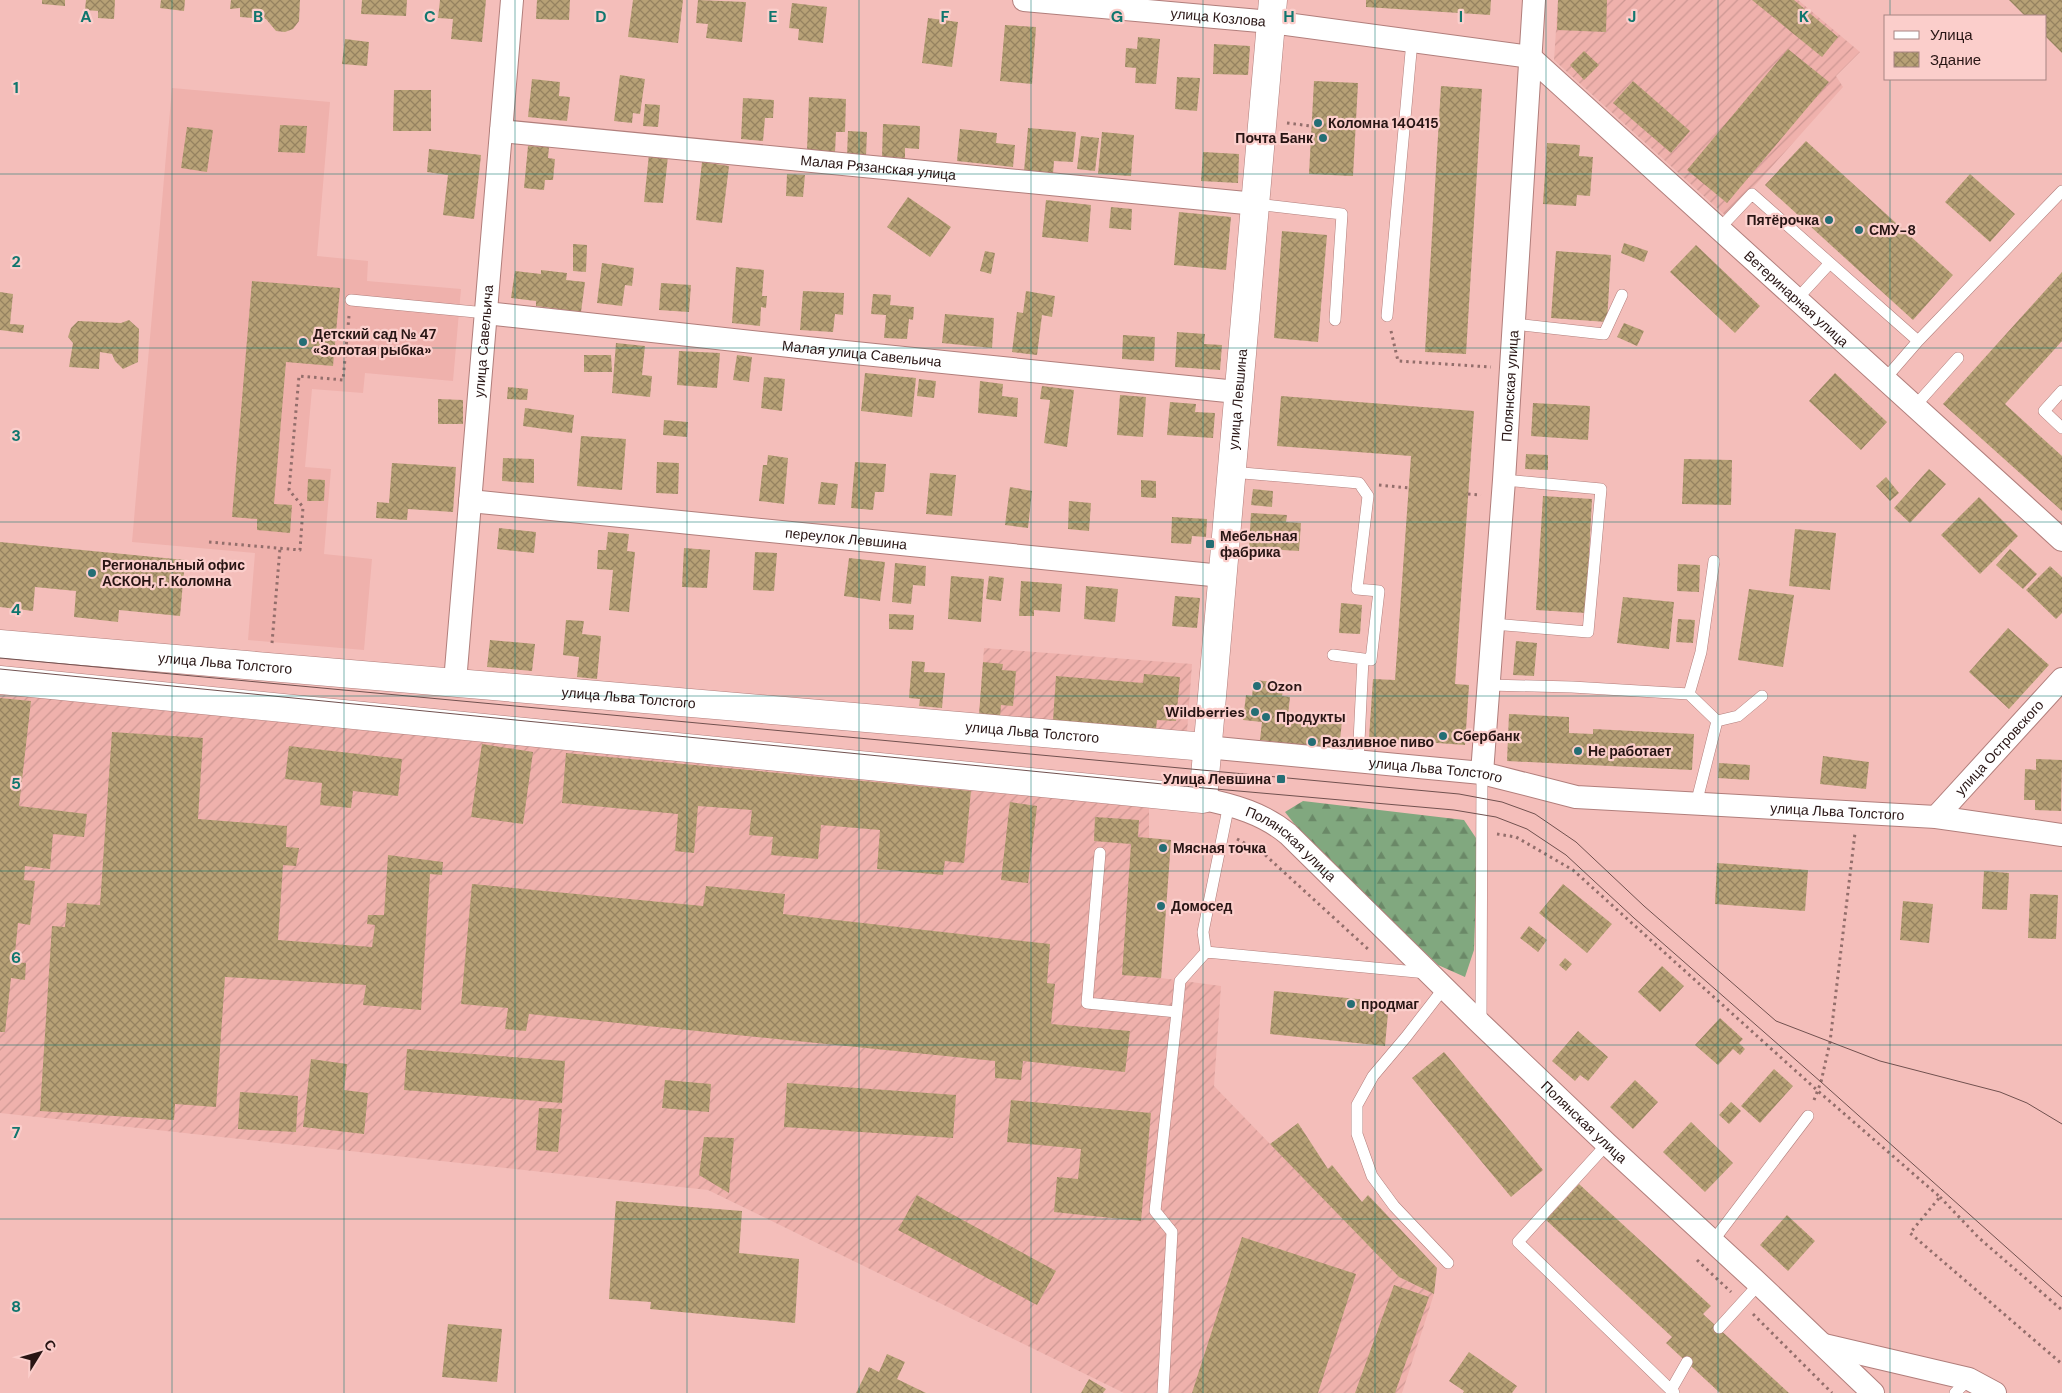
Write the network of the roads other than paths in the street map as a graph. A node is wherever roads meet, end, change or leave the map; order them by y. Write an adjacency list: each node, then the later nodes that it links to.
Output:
1 (512, 0): 7 (street, улица Савельича)
2 (1024, 0): 4 (street, улица Козлова)
3 (1534, 0): 6 (street, Полянская улица)
4 (1272, 11): 5 (street, улица Козлова); 9 (street, улица Левшина)
5 (1412, 41): 6 (street, улица Козлова); 16 (lane)
6 (1530, 57): 10 (street, Ветеринарная улица); 18 (street, Полянская улица)
7 (501, 131): 9 (street, Малая Рязанская улица); 15 (street, улица Савельича)
8 (2062, 191): 19 (lane)
9 (1256, 204): 17 (lane); 22 (street, улица Левшина)
10 (1720, 228): 11 (lane); 13 (street, Ветеринарная улица)
11 (1830, 263): 13 (lane); 19 (lane)
12 (1622, 295): 18 (lane)
13 (1797, 299): 21 (street, Ветеринарная улица)
14 (351, 300): 15 (lane)
15 (486, 313): 22 (street, Малая улица Савельича); 28 (street, улица Савельича)
16 (1387, 316)
17 (1335, 320)
18 (1514, 324): 27 (street, Полянская улица)
19 (1918, 340): 21 (lane)
20 (1958, 358): 24 (lane)
21 (1885, 379): 24 (street, Ветеринарная улица)
22 (1237, 392): 26 (street, улица Левшина)
23 (2062, 392): 25 (lane)
24 (1915, 406): 29 (street, Ветеринарная улица)
25 (2062, 428)
26 (1231, 472): 31 (street, улица Левшина); 35 (lane)
27 (1504, 480): 32 (street, Полянская улица); 32 (lane)
28 (470, 501): 31 (street, переулок Левшина); 38 (street, улица Савельича)
29 (2062, 540)
30 (1714, 561): 40 (lane)
31 (1222, 576): 43 (street, улица Левшина)
32 (1493, 624): 39 (street, Полянская улица)
33 (0, 644): 38 (street, улица Льва Толстого)
34 (1333, 656): 35 (lane)
35 (1363, 659): 44 (lane)
36 (2062, 679): 49 (street, улица Островского)
37 (0, 680): 46 (street)
38 (455, 682): 43 (street, улица Льва Толстого)
39 (1489, 685): 40 (lane); 45 (street, Полянская улица)
40 (1688, 694): 42 (lane)
41 (1762, 696): 42 (lane)
42 (1717, 721): 48 (lane)
43 (1206, 747): 44 (street, улица Льва Толстого); 46 (street, улица Левшина)
44 (1358, 762): 45 (street, улица Льва Толстого)
45 (1482, 773): 48 (street, улица Льва Толстого); 55 (lane)
46 (1203, 799): 47 (street, Полянская улица)
47 (1229, 804): 52 (lane); 53 (street, Полянская улица)
48 (1696, 804): 49 (street, улица Льва Толстого)
49 (1936, 817): 50 (street, улица Льва Толстого)
50 (2062, 835)
51 (1100, 853): 54 (lane)
52 (1206, 952): 53 (lane); 54 (lane)
53 (1436, 980): 55 (street, Полянская улица); 59 (lane)
54 (1177, 1012): 66 (lane)
55 (1481, 1024): 57 (street, Полянская улица)
56 (1808, 1116): 58 (lane)
57 (1607, 1144): 58 (street, Полянская улица); 65 (lane)
58 (1713, 1242): 60 (street, Полянская улица)
59 (1448, 1263)
60 (1760, 1284): 61 (lane); 62 (street, Полянская улица)
61 (1718, 1328)
62 (1823, 1345): 64 (street); 67 (street, Полянская улица)
63 (1687, 1362): 65 (lane)
64 (1962, 1386): 68 (street)
65 (1673, 1391)
66 (1163, 1393)
67 (1874, 1393)
68 (1995, 1393)

